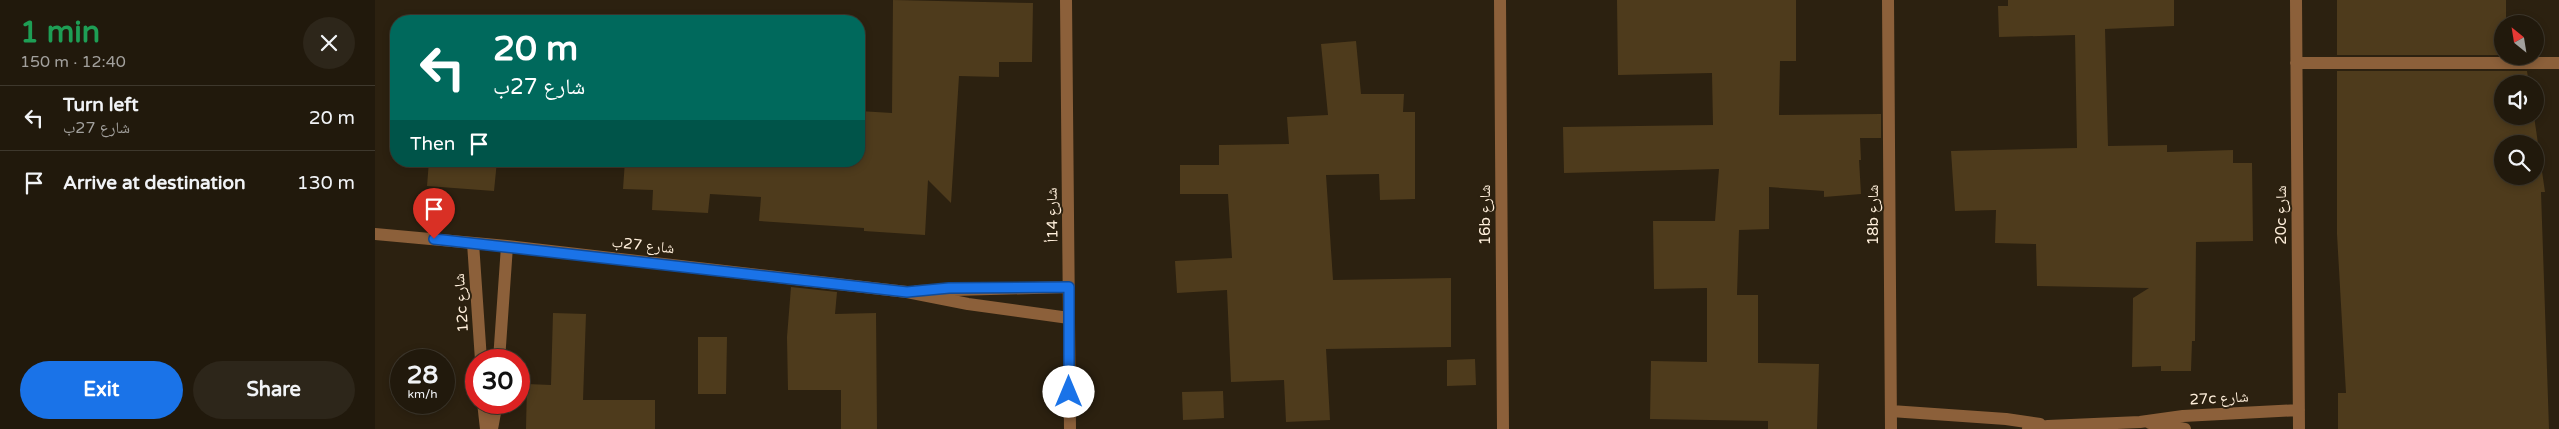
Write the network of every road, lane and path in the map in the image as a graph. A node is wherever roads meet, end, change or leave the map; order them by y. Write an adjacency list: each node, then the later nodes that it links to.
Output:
1 (1066, 0): 10 (street, شارع 14أ)
2 (1500, 0): 24 (street, 16b شارع)
3 (1888, 0): 16 (street, 18b شارع)
4 (2296, 0): 6 (street, 20c شارع)
5 (2559, 63): 6 (street)
6 (2297, 64): 15 (street, 20c شارع)
7 (375, 234): 8 (street, شارع 27ب)
8 (473, 243): 9 (street, شارع 27ب); 13 (street, 12c شارع)
9 (507, 246): 11 (street, شارع 27ب); 14 (street)
10 (1069, 287): 11 (street, شارع 27ب); 12 (street, شارع 14أ)
11 (907, 292): 12 (street, شارع 27ب)
12 (1069, 318): 23 (street, شارع 14أ)
13 (480, 349)
14 (500, 349)
15 (2299, 410): 19 (street, 27c شارع); 28 (street, 20c شارع)
16 (1891, 411): 20 (street, 27c شارع); 25 (street, 18b شارع)
17 (484, 414): 21 (street)
18 (495, 414): 22 (street)
19 (2140, 422): 20 (street, 27c شارع); 27 (street, 27c شارع)
20 (2048, 426): 26 (street, 27c شارع)
21 (486, 429)
22 (492, 429)
23 (1070, 429)
24 (1503, 429)
25 (1891, 429)
26 (2028, 429)
27 (2185, 429)
28 (2299, 429)

